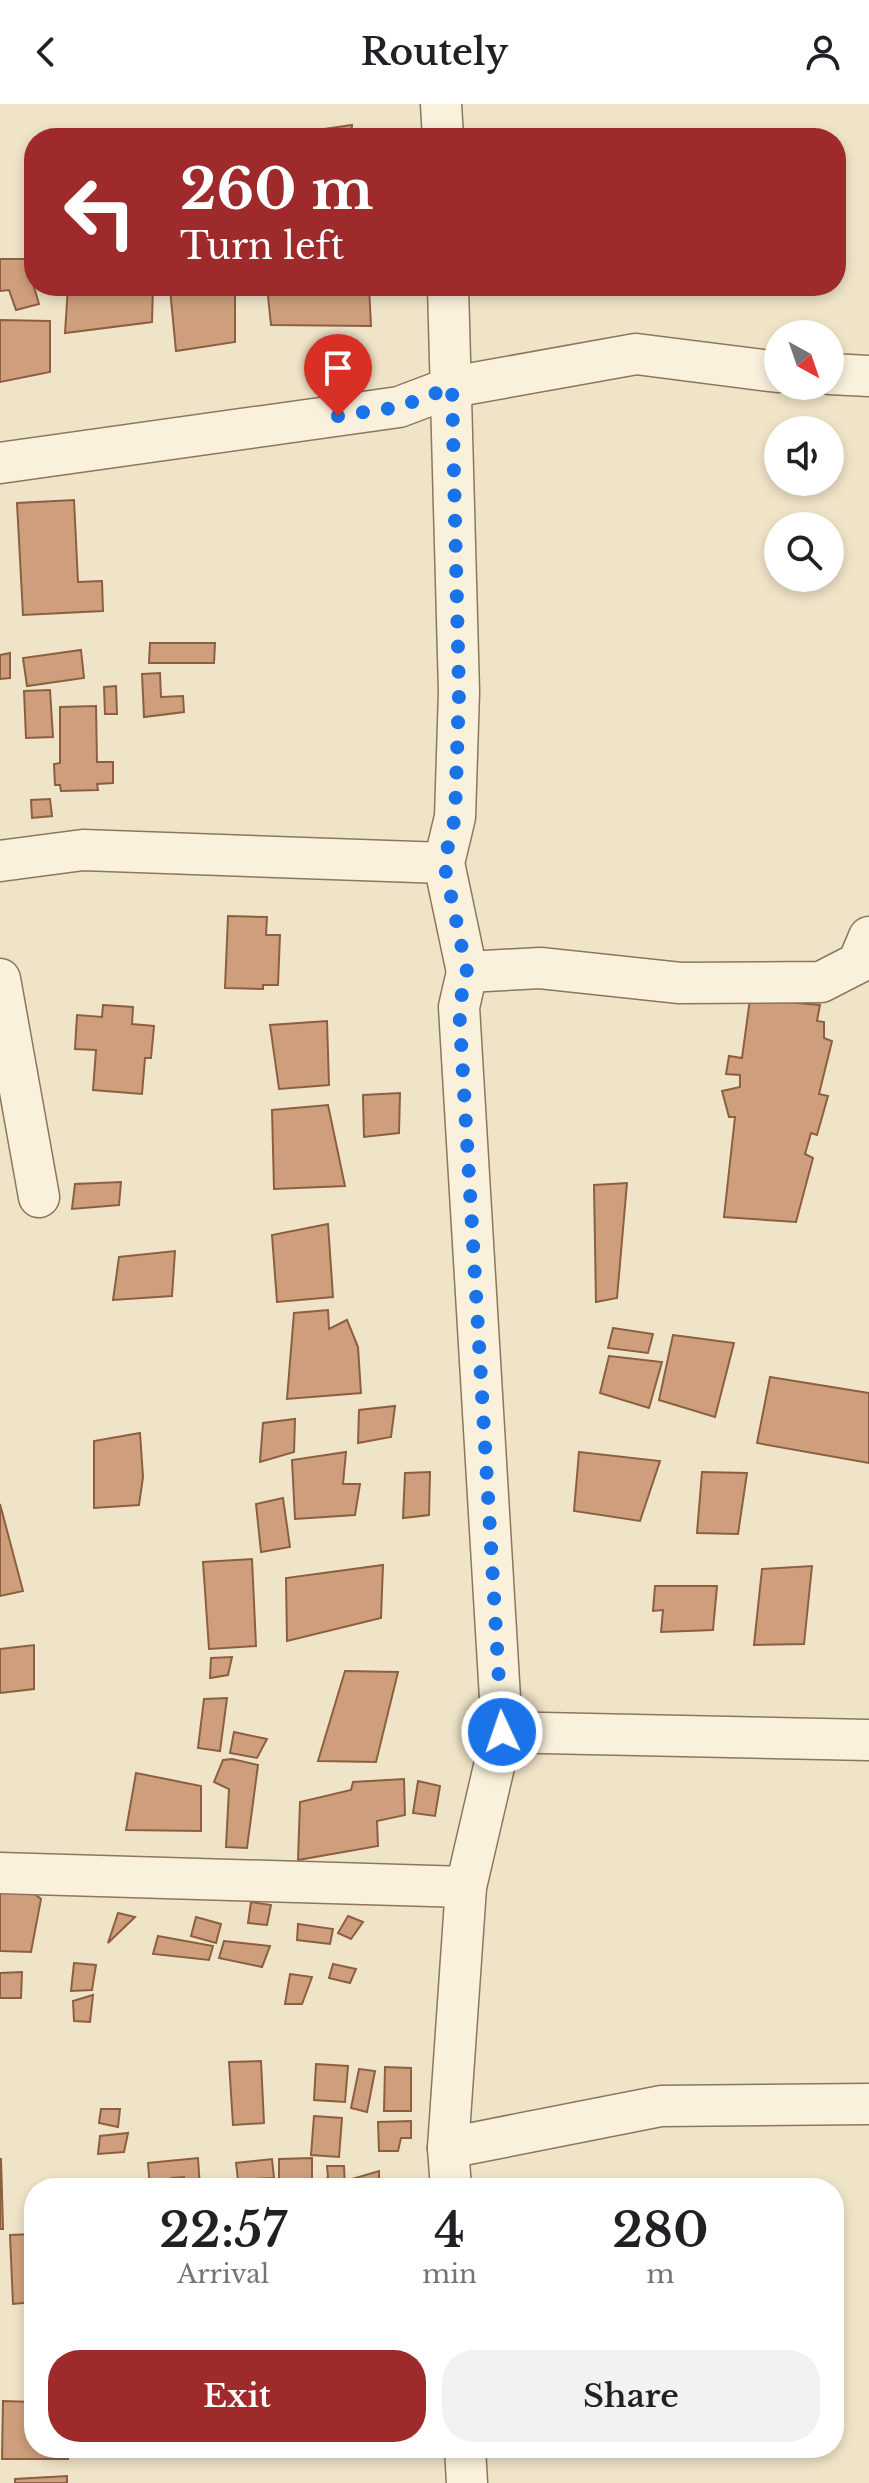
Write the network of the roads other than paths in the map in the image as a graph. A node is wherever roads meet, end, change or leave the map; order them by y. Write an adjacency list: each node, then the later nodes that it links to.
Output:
1 (441, 104): 2 (street)
2 (442, 128)
3 (448, 296): 7 (street)
4 (764, 370): 7 (street)
5 (844, 375): 6 (street)
6 (869, 376)
7 (452, 387): 8 (street); 10 (street)
8 (0, 463)
9 (0, 861): 10 (street)
10 (444, 863): 12 (street)
11 (869, 937): 12 (street)
12 (467, 972): 15 (street)
13 (0, 979): 14 (street)
14 (39, 1197)
15 (502, 1732): 16 (street); 18 (street)
16 (869, 1740)
17 (0, 1873): 18 (street)
18 (466, 1887): 20 (street)
19 (869, 2104): 20 (street)
20 (448, 2148): 21 (street)
21 (450, 2178)
22 (466, 2458): 23 (street)
23 (467, 2483)

